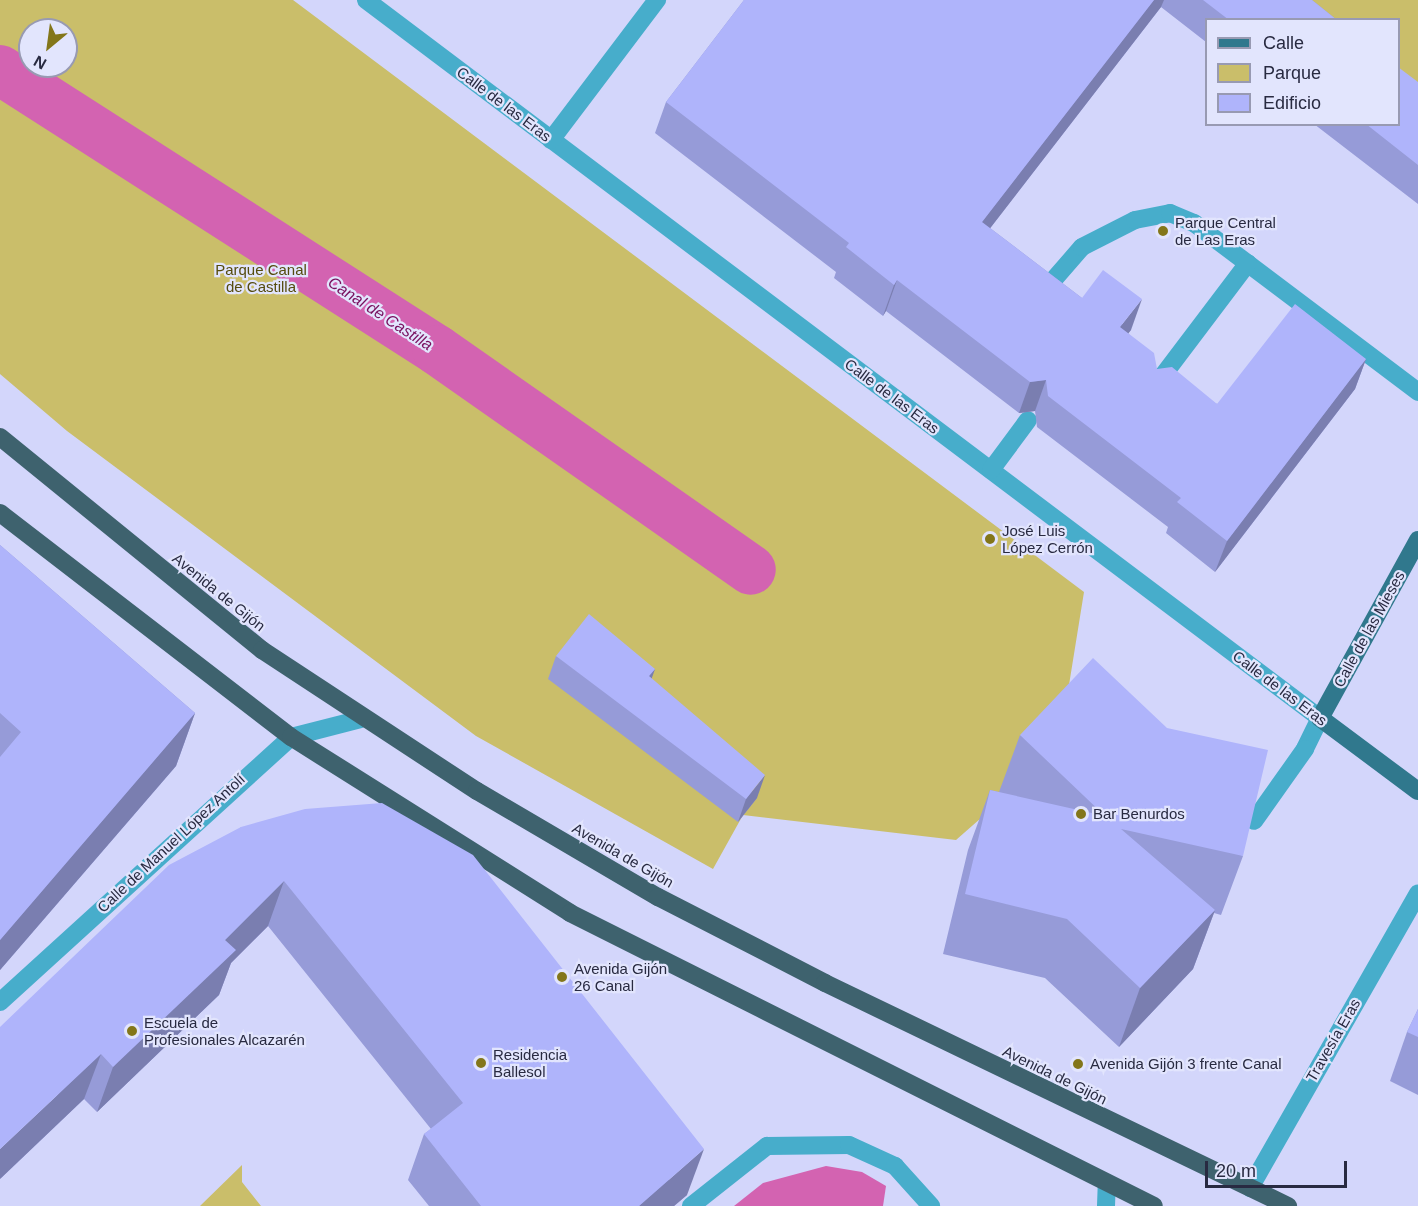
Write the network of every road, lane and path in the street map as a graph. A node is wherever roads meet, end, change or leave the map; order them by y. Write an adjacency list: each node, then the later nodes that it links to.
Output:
1 (366, 0): 3 (street, Calle de las Eras)
2 (657, 0): 3 (street)
3 (551, 140): 10 (street, Calle de las Eras)
4 (1248, 263): 5 (street); 6 (street); 7 (street)
5 (1049, 285)
6 (1152, 391)
7 (1418, 392)
8 (1028, 420): 10 (street)
9 (0, 437): 14 (highway, Avenida de Gijón)
10 (991, 470): 13 (street, Calle de las Eras)
11 (0, 513): 15 (highway)
12 (1418, 540): 13 (main road, Calle de las Mieses)
13 (1320, 717): 16 (main road, Calle de las Eras); 17 (street)
14 (361, 719): 15 (street, Calle de Manuel López Antolí); 21 (highway, Avenida de Gijón)
15 (291, 737): 19 (street, Calle de Manuel López Antolí); 20 (highway)
16 (1418, 791)
17 (1254, 821)
18 (1418, 893): 21 (street, Travesía Eras)
19 (0, 1002)
20 (1107, 1183): 24 (street); 25 (highway)
21 (1250, 1188): 26 (highway, Avenida de Gijón)
22 (691, 1206): 23 (street)
23 (931, 1206)
24 (1106, 1206)
25 (1154, 1206)
26 (1288, 1206)

